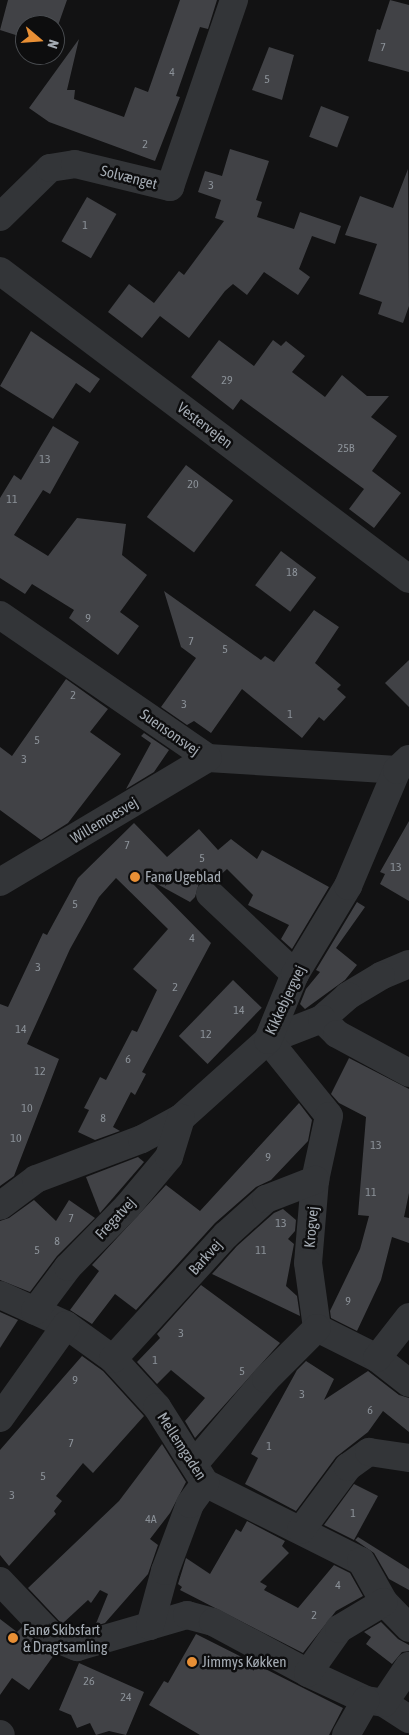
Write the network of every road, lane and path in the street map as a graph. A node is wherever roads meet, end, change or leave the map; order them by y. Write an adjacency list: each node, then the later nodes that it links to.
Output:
1 (234, 0): 2 (street, Solvænget)
2 (0, 217)
3 (0, 271): 4 (street, Vestervejen)
4 (409, 579)
5 (0, 615): 6 (street, Suensonsvej)
6 (208, 758): 7 (street, Suensonsvej); 8 (street, Willemoesvej)
7 (403, 765): 11 (street, Kikkebjergvej)
8 (0, 882)
9 (210, 894): 11 (street)
10 (409, 964): 12 (street)
11 (295, 974): 13 (street, Kikkebjergvej)
12 (322, 1019): 13 (street); 14 (street)
13 (268, 1040): 15 (street, Kikkebjergvej); 16 (street, Krogvej)
14 (409, 1073)
15 (181, 1118): 17 (street, Kikkebjergvej); 19 (street, Fregatvej)
16 (315, 1180): 22 (street, Krogvej); 24 (street, Barkvej)
17 (0, 1206)
18 (0, 1295): 19 (street, Mellemgaden)
19 (35, 1311): 21 (street, Mellemgaden)
20 (409, 1317): 23 (street)
21 (66, 1325): 24 (street, Mellemgaden); 26 (street)
22 (317, 1328): 23 (street); 28 (street)
23 (377, 1358): 25 (street)
24 (113, 1359): 28 (street, Mellemgaden)
25 (409, 1383)
26 (0, 1418)
27 (409, 1458): 29 (street)
28 (200, 1473): 29 (street, Mellemgaden); 32 (street)
29 (301, 1530): 31 (street, Mellemgaden)
30 (0, 1581): 32 (street)
31 (384, 1602): 33 (street, Mellemgaden); 35 (street)
32 (150, 1626): 35 (street)
33 (409, 1628)
34 (409, 1666): 36 (street)
35 (308, 1673): 36 (street)
36 (375, 1701): 37 (street); 38 (street)
37 (409, 1719)
38 (346, 1735)

